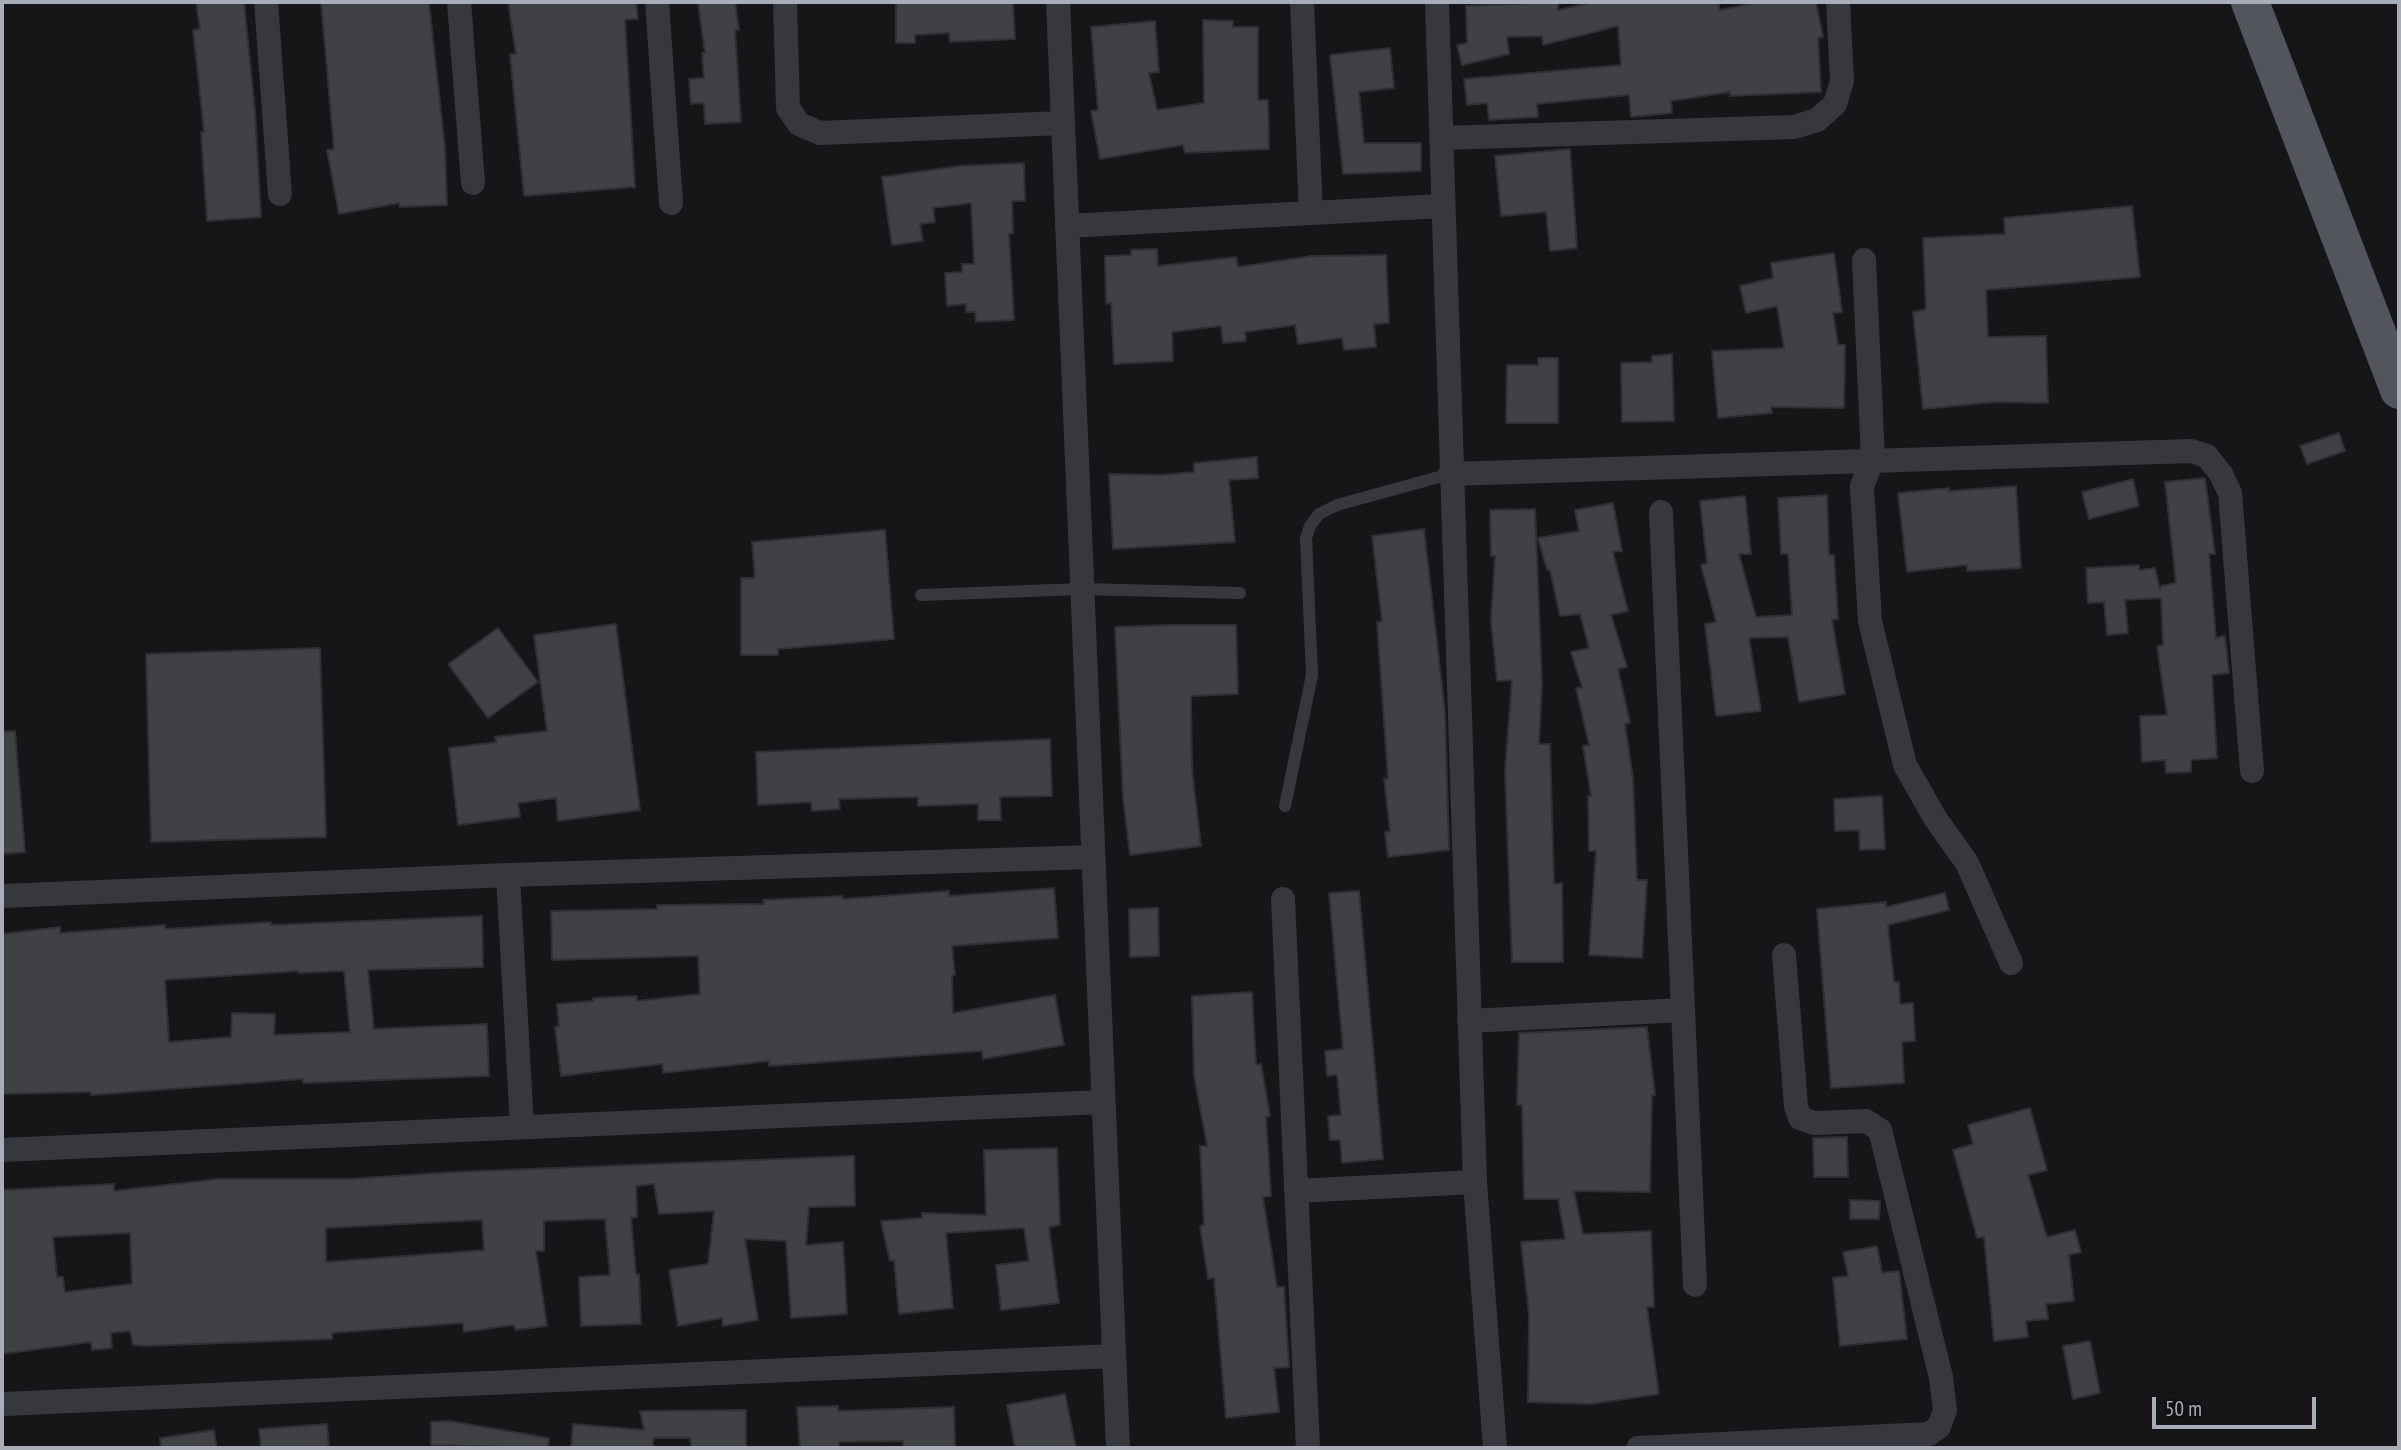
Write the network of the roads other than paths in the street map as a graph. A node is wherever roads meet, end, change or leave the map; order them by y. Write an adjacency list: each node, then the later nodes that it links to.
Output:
1 (266, 2): 13 (street)
2 (459, 2): 12 (street)
3 (657, 2): 14 (street)
4 (785, 2): 10 (street)
5 (1058, 2): 10 (street)
6 (1302, 2): 16 (street)
7 (1437, 2): 11 (street)
8 (1838, 2): 11 (street)
9 (2250, 2): 19 (main road)
10 (1063, 124): 17 (street)
11 (1442, 138): 15 (street)
12 (473, 183)
13 (280, 194)
14 (671, 203)
15 (1442, 206): 16 (street); 21 (street)
16 (1311, 213): 17 (street)
17 (1067, 226): 23 (street)
18 (1864, 260): 20 (street)
19 (2399, 390)
20 (1873, 459): 21 (street); 26 (street); 33 (street)
21 (1450, 474): 27 (lane); 35 (street)
22 (1661, 512): 34 (street)
23 (1082, 589): 24 (lane); 25 (lane); 28 (street)
24 (1240, 593)
25 (920, 595)
26 (2252, 771)
27 (1285, 806)
28 (1093, 857): 29 (street); 36 (street)
29 (508, 875): 30 (street); 37 (street)
30 (2, 896)
31 (1283, 899): 40 (street)
32 (1784, 955): 47 (street)
33 (2011, 963)
34 (1683, 1010): 35 (street); 41 (street)
35 (1469, 1021): 39 (street)
36 (1103, 1102): 37 (street); 42 (street)
37 (522, 1127): 38 (street)
38 (2, 1150)
39 (1475, 1182): 40 (street); 46 (street)
40 (1296, 1191): 45 (street)
41 (1695, 1284)
42 (1114, 1356): 43 (street); 44 (street)
43 (2, 1404)
44 (1118, 1448)
45 (1308, 1448)
46 (1495, 1448)
47 (1638, 1448)

